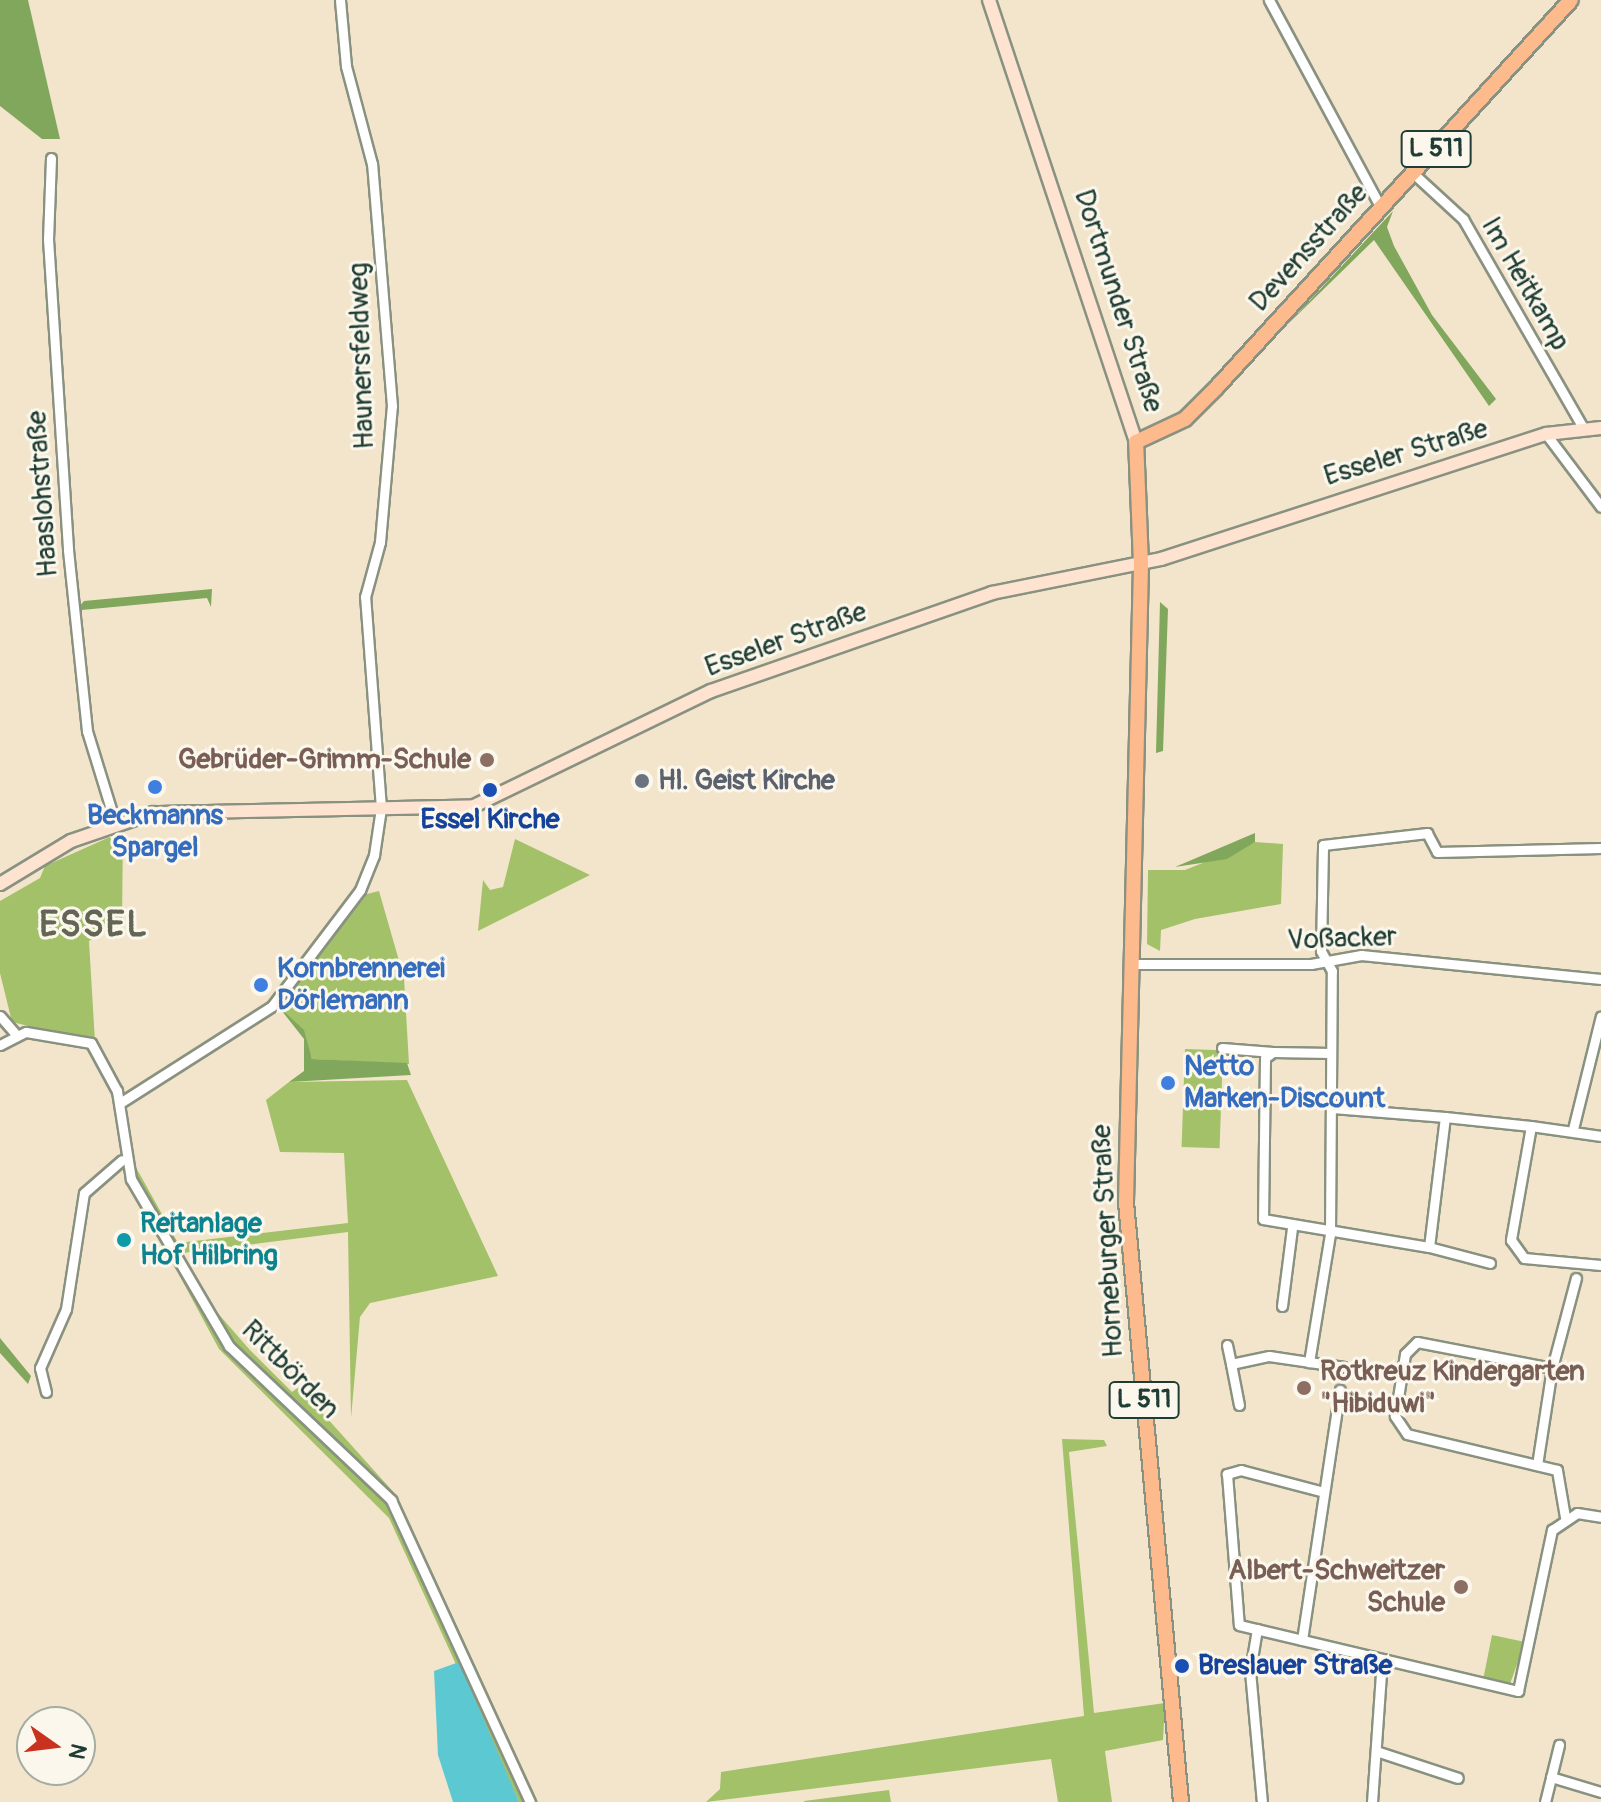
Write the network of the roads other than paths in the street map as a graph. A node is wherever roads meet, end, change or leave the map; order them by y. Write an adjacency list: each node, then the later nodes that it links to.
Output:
1 (340, 0): 15 (street, Haunersfeldweg)
2 (989, 0): 11 (main road, Dortmunder Straße)
3 (1269, 0): 7 (street)
4 (1571, 0): 6 (main road, Devensstraße / L 511)
5 (51, 158): 16 (street, Haaslohstraße)
6 (1414, 174): 7 (main road, Devensstraße / L 511); 8 (street, Im Heitkamp)
7 (1381, 208): 11 (main road, Devensstraße / L 511)
8 (1583, 428): 9 (main road, Esseler Straße); 10 (main road, Esseler Straße)
9 (1601, 428)
10 (1546, 434): 12 (street); 13 (main road, Esseler Straße)
11 (1136, 442): 13 (main road, Dortmunder Straße / L 511)
12 (1601, 507)
13 (1141, 564): 14 (main road, Dortmunder Straße / L 511); 15 (main road, Esseler Straße)
14 (1138, 724): 20 (main road, Horneburger Straße / L 511)
15 (381, 808): 16 (main road, Esseler Straße); 29 (street, Haunersfeldweg)
16 (115, 822): 18 (main road, Esseler Straße)
17 (1601, 848): 19 (street)
18 (0, 884)
19 (1329, 961): 20 (street, Voßacker); 21 (street, Voßacker); 28 (street)
20 (1131, 964): 64 (main road, Horneburger Straße / L 511)
21 (1601, 979)
22 (0, 1016): 24 (street)
23 (1601, 1016): 33 (street)
24 (15, 1033): 25 (street); 29 (street, Rittbörden)
25 (0, 1045)
26 (1222, 1048): 27 (street)
27 (1273, 1052): 28 (street); 36 (street)
28 (1331, 1053): 30 (street)
29 (120, 1103): 35 (street, Rittbörden)
30 (1332, 1108): 31 (street); 37 (street)
31 (1445, 1117): 32 (street); 38 (street)
32 (1531, 1126): 33 (street); 40 (street)
33 (1573, 1129): 34 (street)
34 (1601, 1136)
35 (122, 1160): 49 (street); 63 (street, Rittbörden)
36 (1292, 1228): 37 (street); 42 (street)
37 (1330, 1234): 38 (street); 44 (street)
38 (1429, 1247): 39 (street)
39 (1490, 1263)
40 (1601, 1265)
41 (1576, 1278): 47 (street)
42 (1282, 1306)
43 (1227, 1345): 45 (street)
44 (1309, 1362): 45 (street); 46 (street)
45 (1231, 1364): 50 (street)
46 (1343, 1367)
47 (1552, 1368): 51 (street); 51 (street)
48 (1340, 1390): 52 (street)
49 (46, 1392)
50 (1239, 1405)
51 (1537, 1465): 53 (street)
52 (1324, 1492): 55 (street); 56 (street)
53 (1565, 1517): 54 (street); 57 (street)
54 (1601, 1517)
55 (1257, 1629): 56 (street); 65 (street)
56 (1302, 1640): 57 (street)
57 (1382, 1659): 59 (street)
58 (1559, 1745): 60 (street)
59 (1376, 1751): 61 (street); 66 (street)
60 (1551, 1777): 62 (street); 67 (street)
61 (1458, 1778)
62 (1601, 1792)
63 (530, 1802)
64 (1181, 1802)
65 (1262, 1802)
66 (1372, 1802)
67 (1545, 1802)

